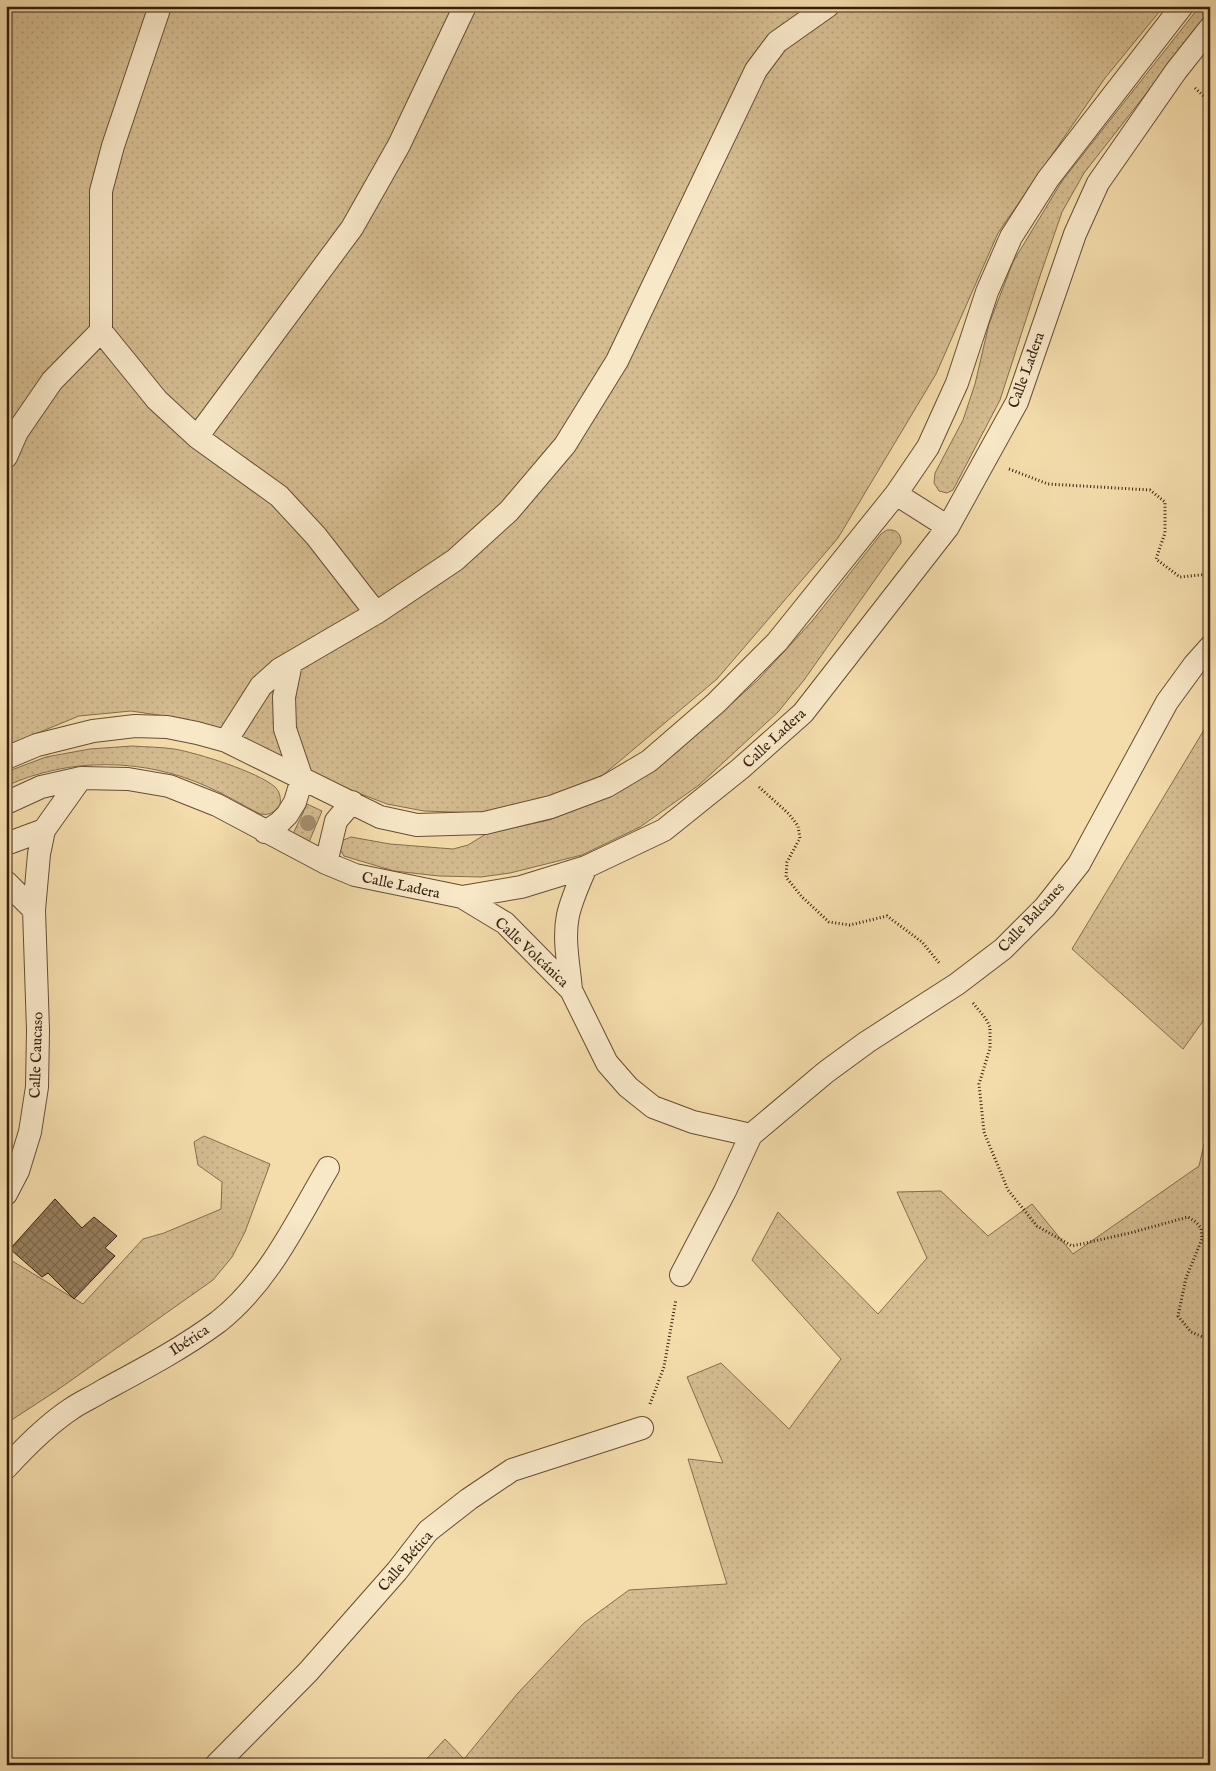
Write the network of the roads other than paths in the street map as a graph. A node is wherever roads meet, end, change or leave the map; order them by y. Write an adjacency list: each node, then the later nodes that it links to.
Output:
1 (160, 6): 6 (street)
2 (465, 6): 7 (street)
3 (828, 6): 11 (street)
4 (1182, 6): 9 (street)
5 (1210, 28): 10 (street, Calle Ladera)
6 (102, 331): 7 (street); 8 (street)
7 (197, 437): 11 (street)
8 (6, 457)
9 (896, 494): 10 (street); 18 (street)
10 (948, 527): 24 (street, Calle Ladera)
11 (376, 613): 13 (street)
12 (1210, 647): 29 (street, Calle Balcanes)
13 (291, 663): 14 (street); 17 (street)
14 (226, 742): 15 (street); 17 (street)
15 (6, 758)
16 (81, 778): 19 (street, Calle Ladera); 20 (street, Calle Caucaso); 21 (street, Calle Ladera)
17 (302, 779): 18 (street); 21 (street)
18 (352, 802): 23 (street)
19 (6, 803)
20 (44, 830): 22 (street); 27 (street, Calle Caucaso)
21 (265, 832): 23 (street, Calle Ladera)
22 (6, 844)
23 (326, 864): 26 (street, Calle Ladera)
24 (586, 867): 26 (street, Calle Ladera); 28 (street, Calle Volcánica)
25 (6, 882): 27 (street)
26 (462, 897): 28 (street, Calle Volcánica)
27 (34, 910): 31 (street, Calle Caucaso)
28 (571, 990): 29 (street)
29 (751, 1135): 32 (street)
30 (328, 1168): 34 (street, Ibérica)
31 (6, 1194)
32 (681, 1275)
33 (642, 1428): 35 (street, Calle Bética)
34 (6, 1468)
35 (216, 1765)

